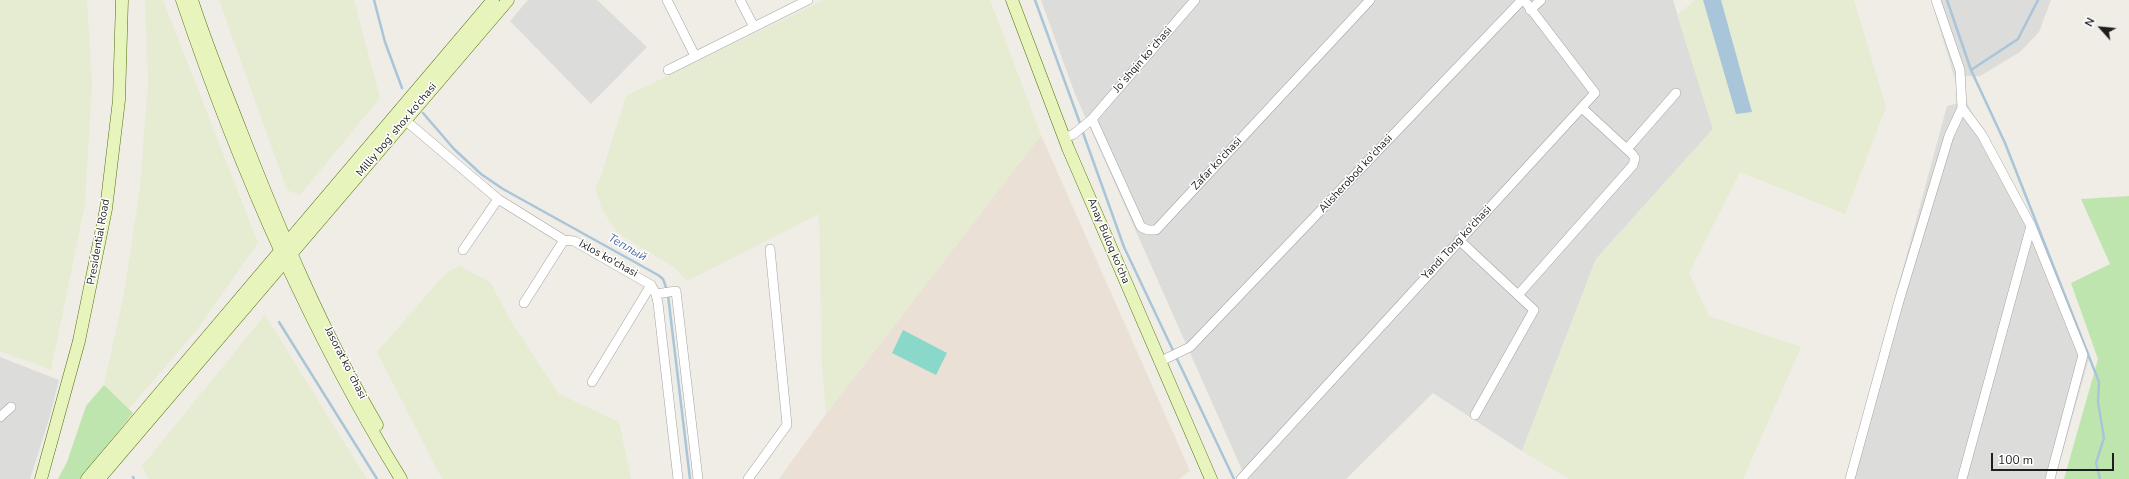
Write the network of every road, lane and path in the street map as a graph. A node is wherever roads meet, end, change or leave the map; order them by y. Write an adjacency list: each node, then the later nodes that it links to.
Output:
1 (122, 0): 42 (main road, Presidential Road)
2 (182, 0): 32 (main road)
3 (192, 0): 32 (main road)
4 (493, 0): 32 (main road, Milliy bog‘ shox ko‘chasi)
5 (508, 0): 22 (main road, Milliy bog‘ shox ko‘chasi)
6 (667, 0): 17 (street)
7 (740, 0): 16 (street)
8 (808, 0): 16 (street)
9 (1012, 0): 24 (main road, Anay Buloq ko'cha)
10 (1195, 0): 23 (street, Joʼshqin koʼchasi)
11 (1370, 0): 23 (street, Zafar ko'chasi)
12 (1523, 0): 15 (street, Yandi Tong ko'chasi); 37 (street, Alisherobod ko'chasi)
13 (1541, 0): 15 (street)
14 (1936, 0): 21 (street)
15 (1530, 10): 20 (street, Yandi Tong ko'chasi)
16 (754, 27): 17 (street)
17 (695, 56): 18 (street)
18 (668, 70)
19 (1676, 94): 25 (street)
20 (1582, 108): 25 (street); 29 (street, Yandi Tong ko'chasi)
21 (1962, 108): 27 (street); 52 (street)
22 (405, 120): 26 (street, Ixlos ko'chasi); 32 (main road, Milliy bog‘ shox ko‘chasi)
23 (1092, 120): 24 (street, Joʼshqin koʼchasi)
24 (1069, 136): 37 (main road, Anay Buloq ko'cha)
25 (1627, 149): 35 (street)
26 (498, 199): 28 (street, Ixlos ko'chasi); 31 (street)
27 (2031, 226): 53 (street); 54 (street)
28 (564, 240): 33 (street, Ixlos ko'chasi); 36 (street)
29 (1459, 240): 35 (street); 51 (street, Yandi Tong ko'chasi)
30 (770, 249): 49 (street)
31 (463, 250)
32 (287, 252): 43 (main road); 44 (main road); 45 (main road, Jasorat koʻchasi); 46 (main road, Jasorat koʻchasi)
33 (652, 284): 34 (street); 38 (street)
34 (656, 294): 47 (street); 48 (street)
35 (1518, 295): 40 (street)
36 (524, 303)
37 (1163, 360): 50 (main road, Anay Buloq ko'cha)
38 (592, 382)
39 (11, 407): 41 (street)
40 (1475, 414)
41 (0, 417)
42 (41, 479)
43 (87, 479)
44 (98, 479)
45 (401, 479)
46 (410, 479)
47 (678, 479)
48 (698, 479)
49 (748, 479)
50 (1211, 479)
51 (1241, 479)
52 (1850, 479)
53 (1962, 479)
54 (2050, 479)

